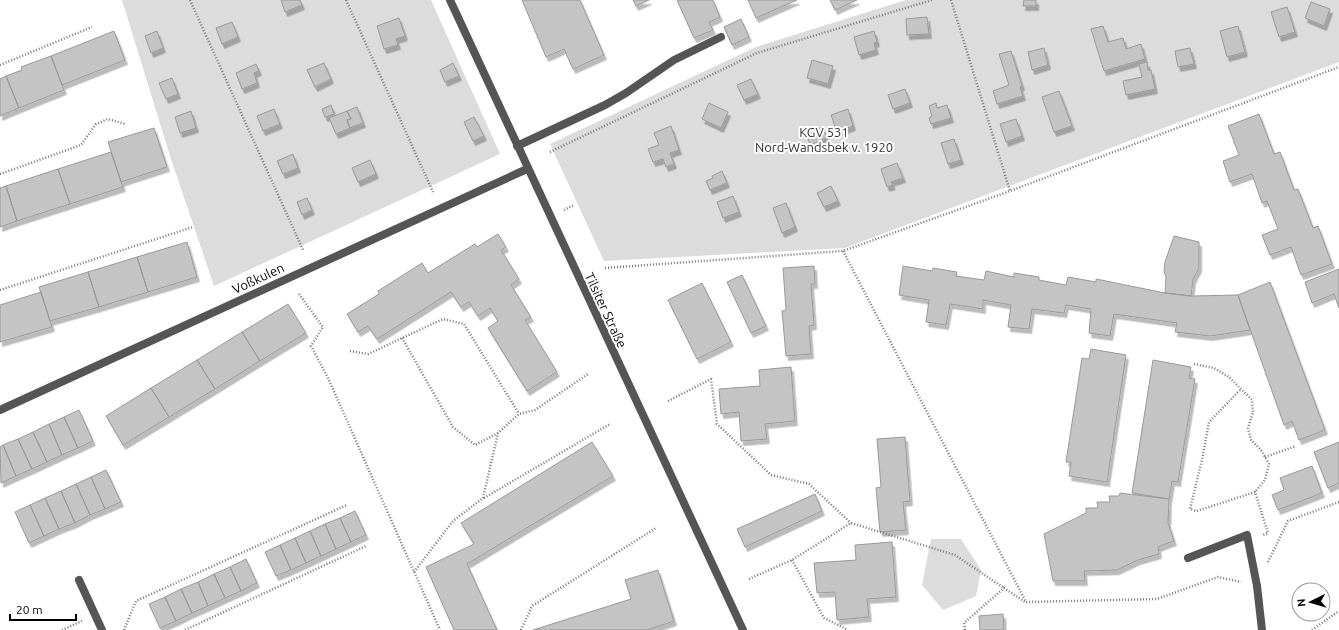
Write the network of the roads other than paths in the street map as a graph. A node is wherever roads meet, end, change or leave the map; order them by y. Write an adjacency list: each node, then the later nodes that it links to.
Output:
1 (450, 0): 3 (street, Tilsiter Straße)
2 (721, 37): 3 (street)
3 (517, 146): 4 (street, Tilsiter Straße)
4 (527, 169): 5 (street, Voßkulen); 9 (street, Tilsiter Straße)
5 (0, 410)
6 (1188, 558): 10 (street)
7 (79, 580): 8 (street)
8 (102, 630)
9 (743, 630)
10 (1262, 630)

